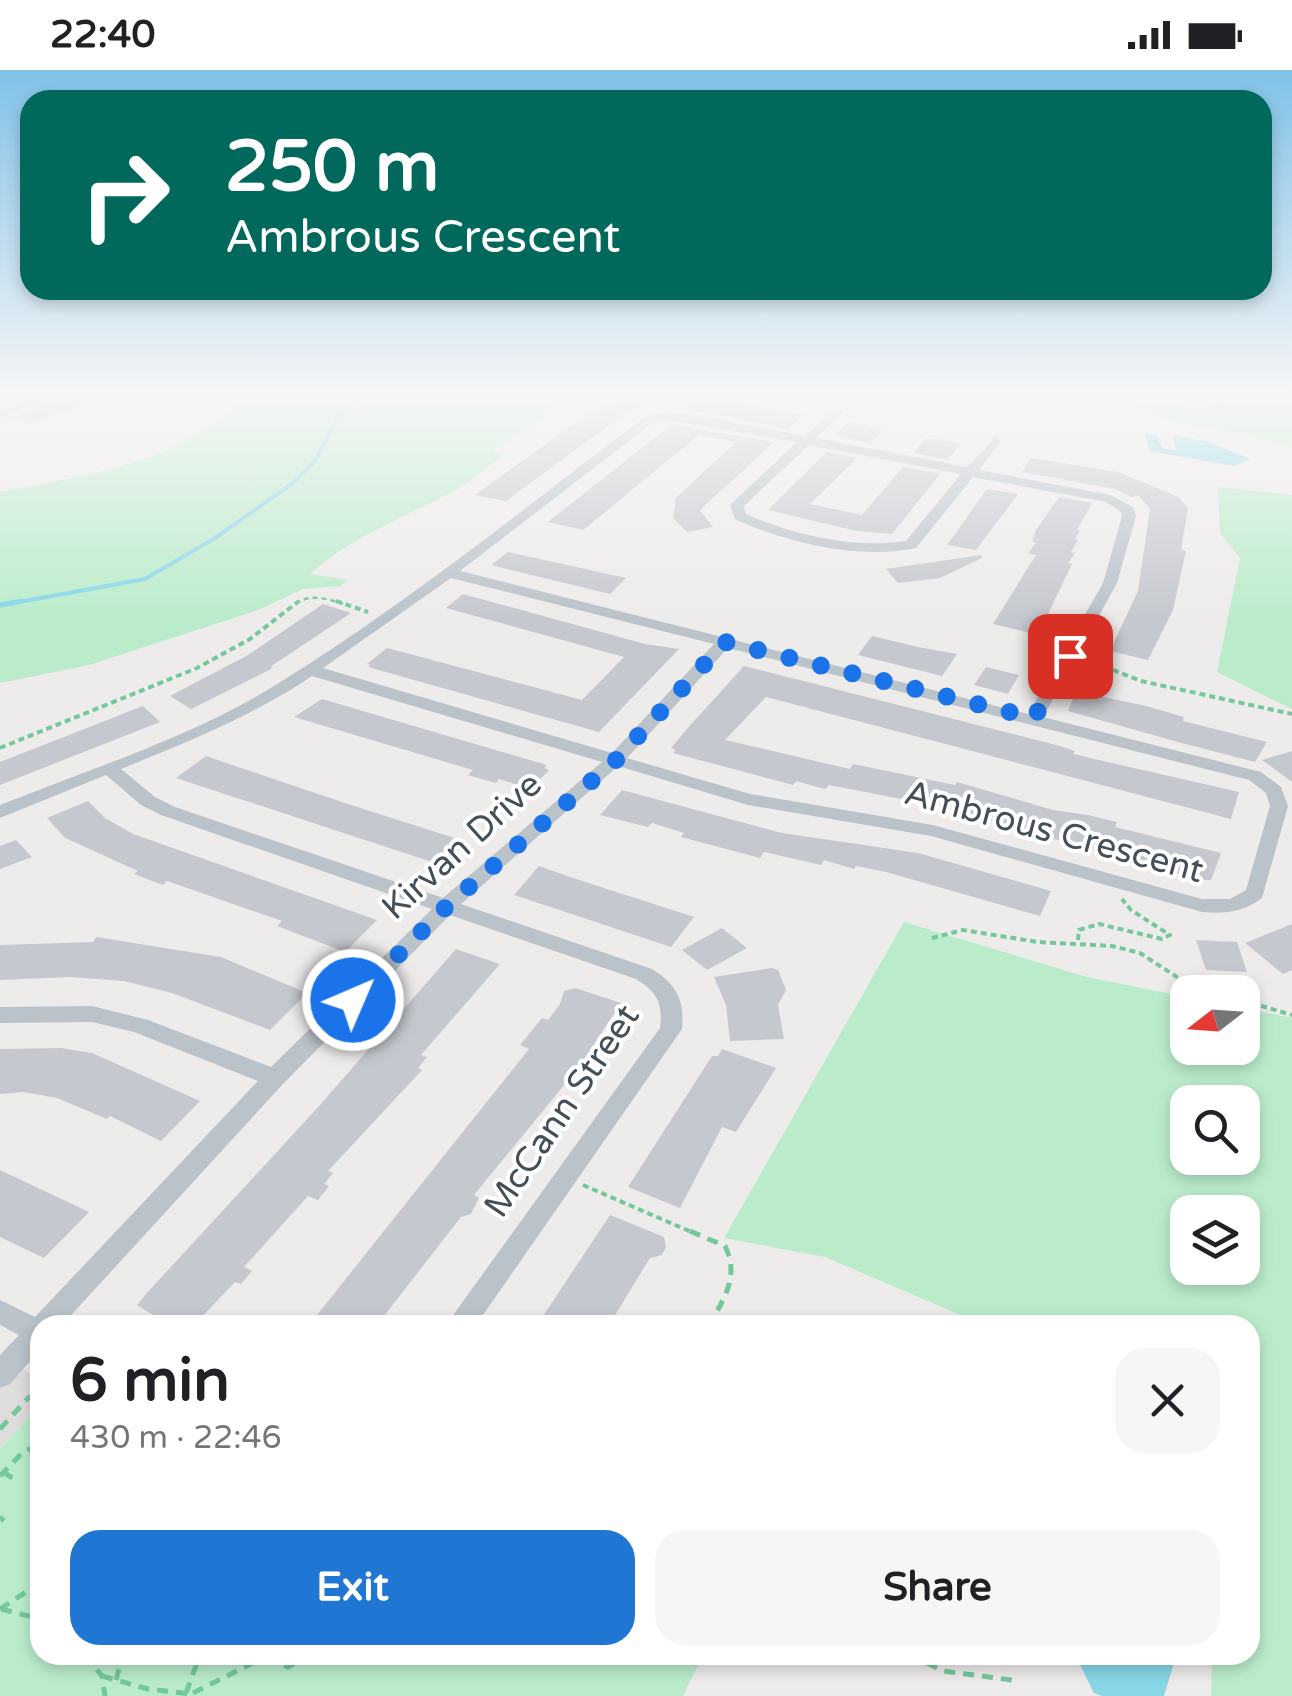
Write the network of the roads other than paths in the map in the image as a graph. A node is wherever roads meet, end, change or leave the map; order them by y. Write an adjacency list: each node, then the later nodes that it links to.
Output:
1 (589, 468): 6 (street)
2 (777, 468): 5 (street)
3 (949, 468): 5 (street)
4 (973, 468): 5 (street)
5 (970, 472): 9 (street)
6 (449, 573): 7 (street, Ambrous Crescent); 8 (street)
7 (725, 642): 9 (street, Ambrous Crescent); 10 (street, Kirvan Drive)
8 (310, 670): 10 (street, Ambrous Crescent); 11 (street)
9 (1034, 718): 10 (street, Ambrous Crescent)
10 (616, 760): 13 (street, Kirvan Drive)
11 (109, 768): 12 (street); 13 (street, McCann Street)
12 (0, 812)
13 (448, 905): 15 (street, Kirvan Drive); 18 (street, McCann Street)
14 (0, 1015): 15 (street)
15 (275, 1078): 17 (street, Kirvan Drive)
16 (0, 1312): 19 (street)
17 (55, 1315)
18 (467, 1315)
19 (30, 1325)
20 (30, 1342): 21 (street, Kirvan Drive)
21 (0, 1375)

